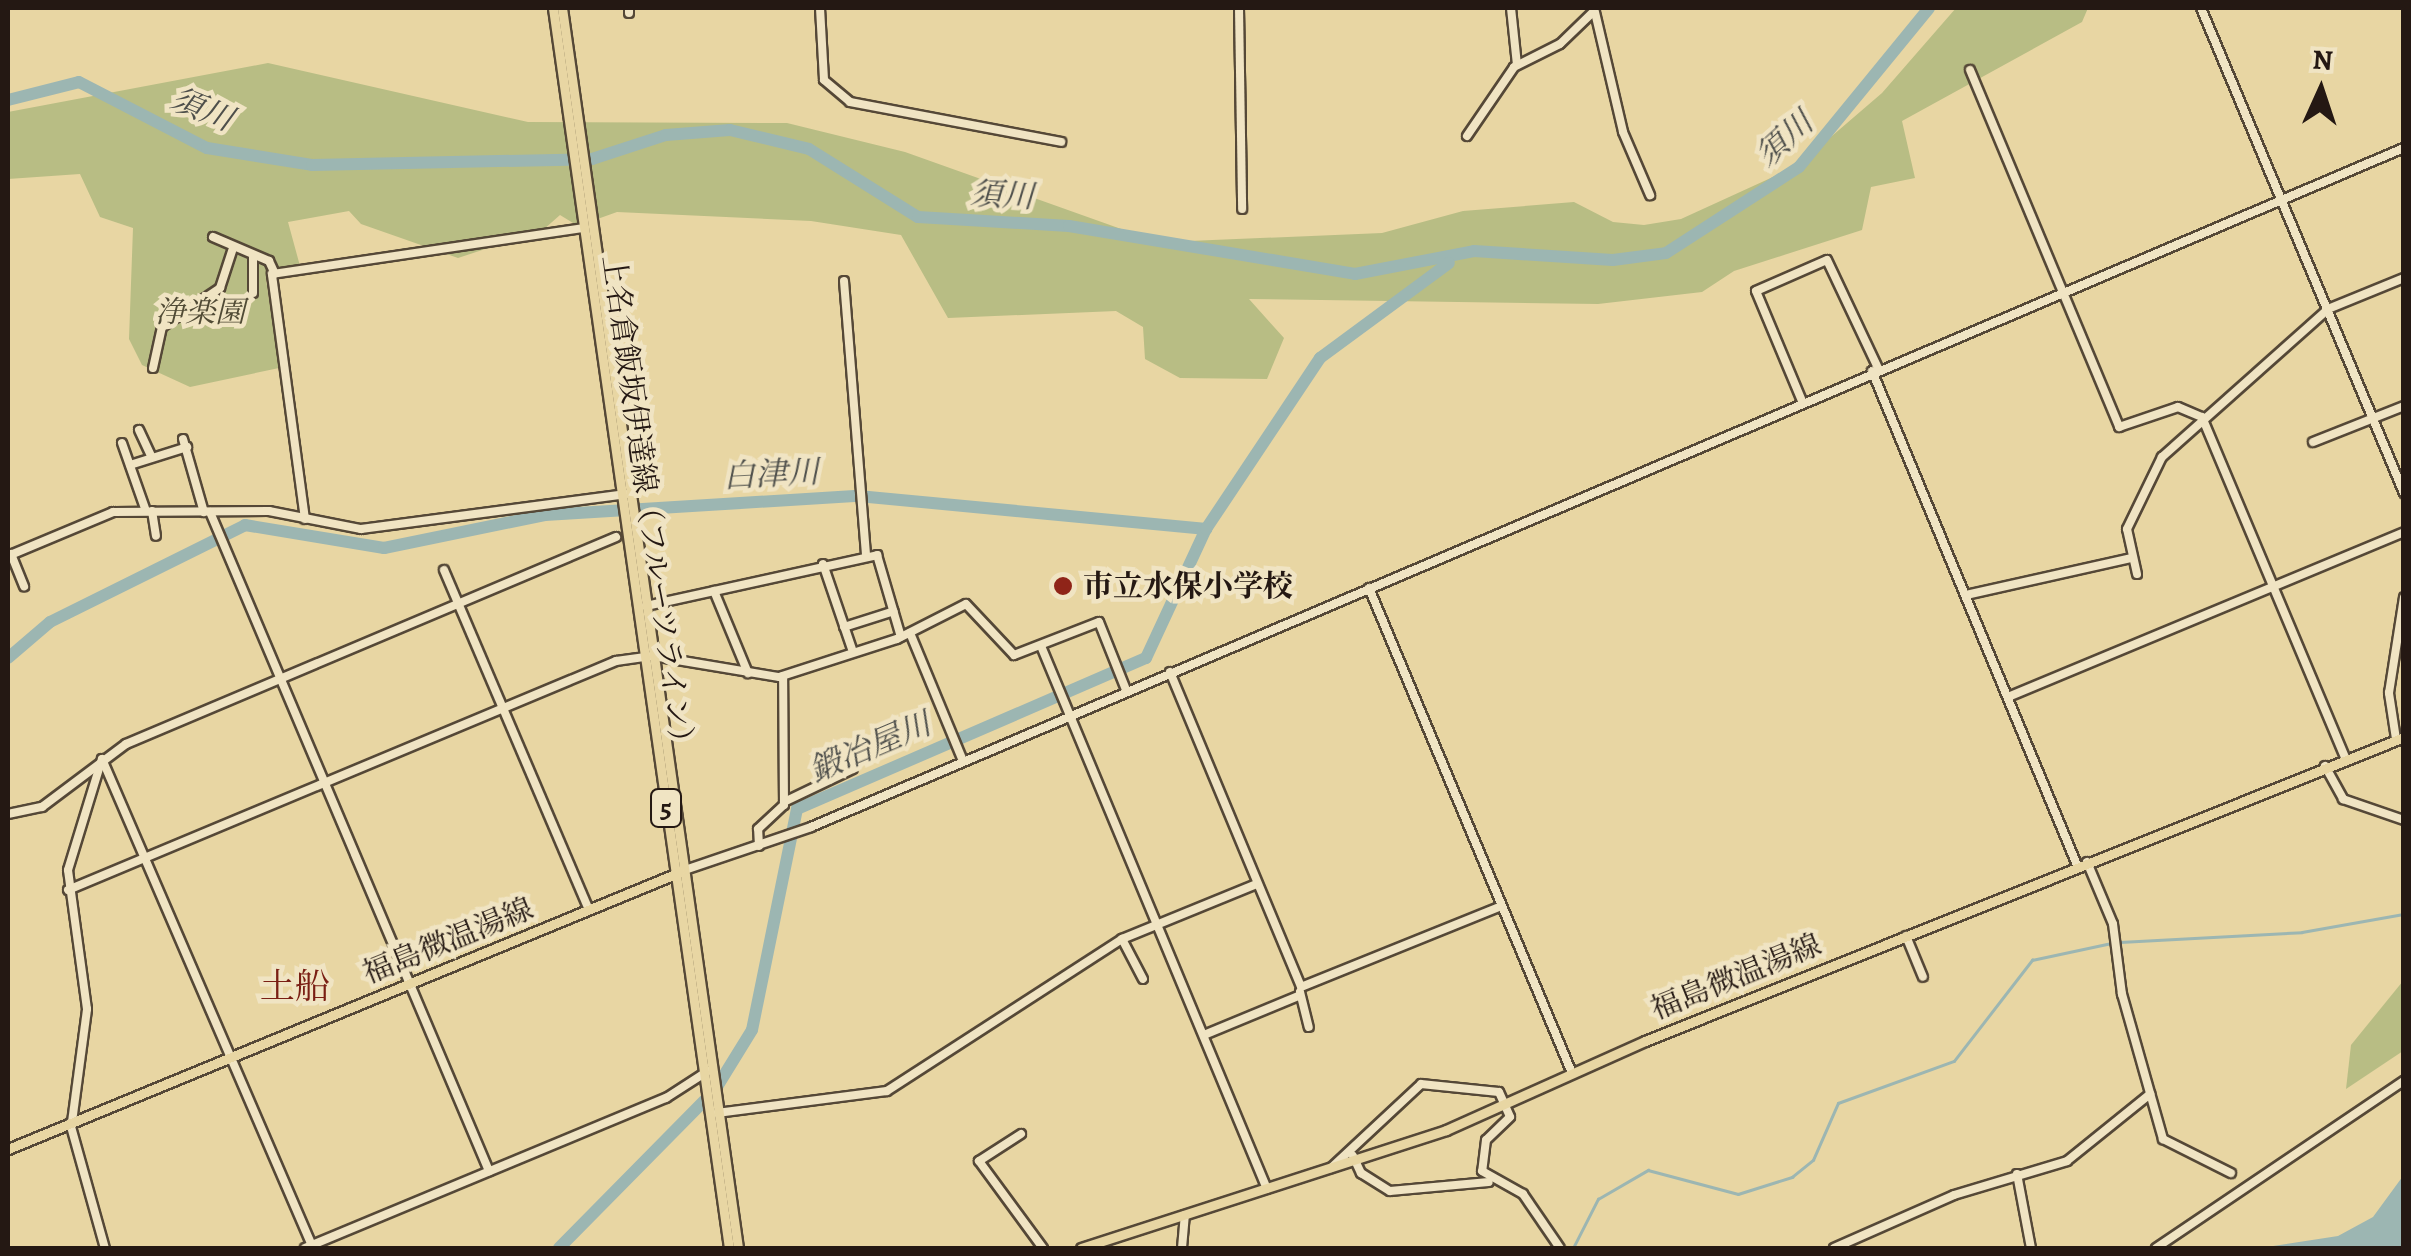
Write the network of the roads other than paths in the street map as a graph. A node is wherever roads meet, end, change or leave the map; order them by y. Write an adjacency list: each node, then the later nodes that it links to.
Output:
1 (553, 8): 10 (main road, 上名倉飯坂伊達線（フルーツライン） / 5)
2 (562, 8): 10 (main road, 上名倉飯坂伊達線（フルーツライン） / 5)
3 (820, 8): 12 (street)
4 (1239, 8): 17 (street)
5 (1511, 8): 8 (street)
6 (2201, 8): 16 (street)
7 (1594, 9): 8 (street); 15 (street)
8 (1516, 65): 11 (street)
9 (1970, 70): 25 (street)
10 (570, 97): 14 (main road, 上名倉飯坂伊達線（フルーツライン） / 5)
11 (1467, 136)
12 (1061, 142)
13 (2404, 148): 16 (street)
14 (582, 184): 18 (main road, 上名倉飯坂伊達線（フルーツライン） / 5); 40 (main road, 上名倉飯坂伊達線（フルーツライン） / 5)
15 (1650, 195)
16 (2282, 199): 25 (street); 27 (street)
17 (1242, 208)
18 (584, 228): 22 (street); 40 (main road, 上名倉飯坂伊達線（フルーツライン） / 5)
19 (213, 237): 20 (street)
20 (232, 250): 21 (street); 28 (street)
21 (253, 257): 22 (street); 26 (street)
22 (276, 274): 43 (street)
23 (2404, 278): 27 (street)
24 (844, 281): 48 (street)
25 (2062, 289): 29 (street); 32 (street)
26 (253, 293)
27 (2328, 309): 32 (street); 33 (street)
28 (153, 368)
29 (1875, 370): 30 (street); 30 (street); 57 (street)
30 (1802, 401): 54 (street)
31 (2404, 406): 33 (street)
32 (2202, 417): 49 (street); 55 (street)
33 (2373, 419): 35 (street); 39 (street)
34 (139, 430): 37 (street)
35 (2313, 442)
36 (122, 443): 38 (street)
37 (151, 456): 38 (street); 42 (street)
38 (130, 465): 41 (street)
39 (2404, 493)
40 (625, 496): 43 (street); 45 (main road, 上名倉飯坂伊達線（フルーツライン） / 5)
41 (149, 511): 42 (street); 46 (street); 47 (street)
42 (207, 512): 43 (street); 70 (street)
43 (305, 519)
44 (2404, 532): 55 (street)
45 (626, 535): 59 (street); 60 (main road, 上名倉飯坂伊達線（フルーツライン） / 5); 66 (main road, 上名倉飯坂伊達線（フルーツライン） / 5)
46 (156, 536)
47 (9, 555): 53 (street)
48 (866, 556): 50 (street); 61 (street)
49 (2132, 558): 52 (street); 57 (street)
50 (823, 564): 56 (street); 62 (street)
51 (444, 570): 59 (street)
52 (2137, 574)
53 (24, 586)
54 (1370, 588): 67 (street); 91 (street)
55 (2273, 588): 72 (street); 76 (street)
56 (714, 592): 60 (street); 68 (street)
57 (1966, 596): 72 (street)
58 (2404, 597): 75 (street)
59 (460, 606): 70 (street); 73 (street)
60 (646, 606): 66 (main road, 上名倉飯坂伊達線（フルーツライン） / 5)
61 (894, 611): 62 (street); 63 (street)
62 (844, 628): 65 (street)
63 (906, 635): 64 (street); 65 (street); 78 (street)
64 (1041, 646): 71 (street); 74 (street)
65 (852, 652): 69 (street)
66 (648, 657): 68 (street); 73 (street); 88 (main road, 上名倉飯坂伊達線（フルーツライン） / 5)
67 (1170, 672): 71 (street); 89 (street)
68 (748, 674): 69 (street)
69 (784, 676): 82 (street)
70 (281, 681): 77 (street); 81 (street)
71 (1126, 690): 74 (street)
72 (2008, 697): 87 (street)
73 (502, 709): 81 (street); 92 (street)
74 (1070, 715): 78 (street); 93 (street)
75 (2400, 738): 76 (main road, 福島微温湯線)
76 (2345, 758): 79 (main road, 福島微温湯線)
77 (102, 759): 83 (street); 86 (street); 90 (street)
78 (964, 761): 85 (street)
79 (2325, 766): 84 (street); 87 (main road, 福島微温湯線)
80 (853, 769): 82 (street)
81 (324, 785): 86 (street); 98 (street)
82 (784, 802): 85 (street)
83 (8, 814)
84 (2404, 820)
85 (759, 846): 88 (street)
86 (147, 857): 90 (street); 102 (street)
87 (2082, 864): 94 (main road, 福島微温湯線); 106 (street)
88 (680, 872): 92 (main road, 福島微温湯線); 104 (main road, 上名倉飯坂伊達線（フルーツライン） / 5)
89 (1257, 884): 93 (street); 99 (street)
90 (68, 890): 109 (street)
91 (1502, 906): 99 (street); 103 (street)
92 (589, 910): 98 (main road, 福島微温湯線)
93 (1158, 925): 95 (street); 101 (street)
94 (1906, 936): 97 (street); 103 (main road, 福島微温湯線)
95 (1122, 939): 96 (street); 108 (street)
96 (1143, 978)
97 (1922, 978)
98 (407, 984): 102 (main road, 福島微温湯線); 115 (street)
99 (1300, 992): 100 (street); 101 (street)
100 (1309, 1027)
101 (1204, 1034): 119 (street)
102 (231, 1058): 109 (main road, 福島微温湯線); 122 (street)
103 (1572, 1073): 107 (main road, 福島微温湯線)
104 (707, 1076): 108 (main road, 上名倉飯坂伊達線（フルーツライン） / 5); 115 (street)
105 (2404, 1082): 131 (street)
106 (2150, 1094): 116 (street); 117 (street)
107 (1507, 1104): 111 (street); 113 (main road, 福島微温湯線); 118 (street)
108 (712, 1113): 123 (main road, 上名倉飯坂伊達線（フルーツライン） / 5); 124 (main road, 上名倉飯坂伊達線（フルーツライン） / 5)
109 (71, 1122): 112 (main road, 福島微温湯線); 121 (street)
110 (1021, 1134): 125 (street)
111 (1355, 1147): 113 (street); 114 (street)
112 (8, 1149)
113 (1352, 1163): 114 (main road, 福島微温湯線); 118 (street)
114 (1328, 1171): 119 (main road, 福島微温湯線)
115 (489, 1172): 122 (street)
116 (2231, 1173)
117 (2017, 1174): 129 (street); 130 (street)
118 (1490, 1182): 128 (street)
119 (1268, 1190): 120 (main road, 福島微温湯線)
120 (1185, 1216): 126 (main road, 福島微温湯線); 127 (street)
121 (105, 1248)
122 (310, 1248)
123 (729, 1248)
124 (738, 1248)
125 (1043, 1248)
126 (1081, 1248)
127 (1182, 1248)
128 (1560, 1248)
129 (1834, 1248)
130 (2031, 1248)
131 (2156, 1248)

